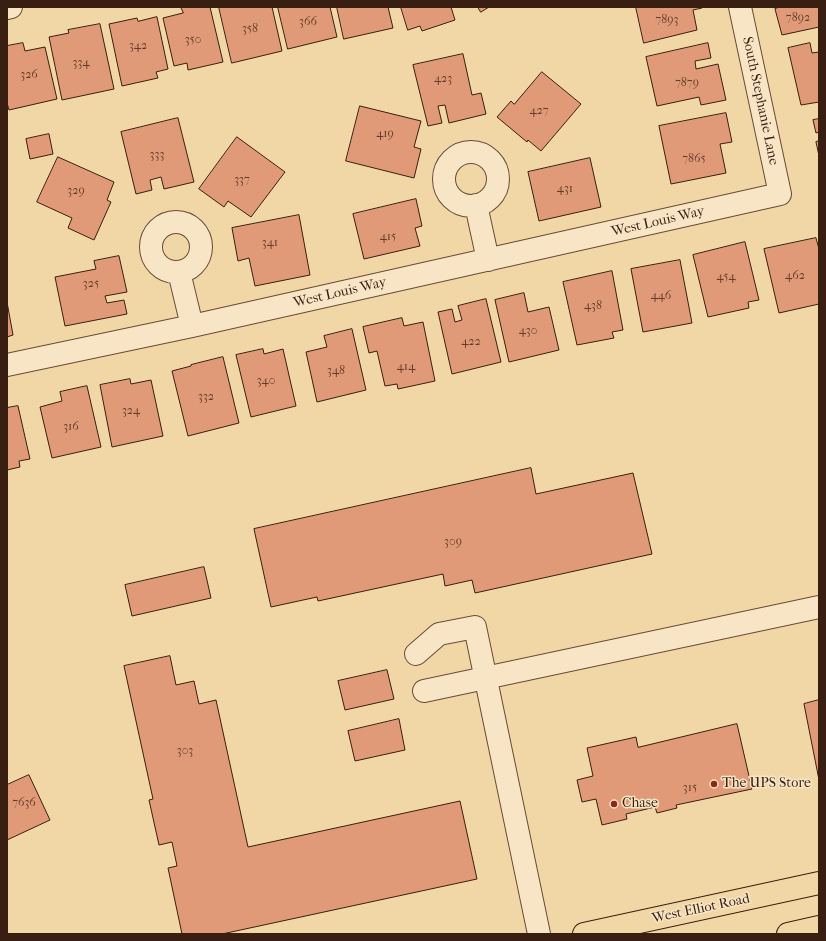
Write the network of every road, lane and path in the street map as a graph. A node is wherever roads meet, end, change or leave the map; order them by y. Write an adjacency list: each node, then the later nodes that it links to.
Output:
1 (10, 7): 3 (street)
2 (740, 7): 4 (street, South Stephanie Lane)
3 (7, 8)
4 (780, 194): 6 (street, West Louis Way)
5 (476, 205): 6 (street)
6 (488, 260): 8 (street, West Louis Way)
7 (180, 272): 8 (street)
8 (192, 326): 9 (street, West Louis Way)
9 (7, 365)
10 (819, 607): 12 (street)
11 (416, 654): 12 (street)
12 (486, 678): 13 (street); 16 (street)
13 (424, 691)
14 (819, 883): 17 (main road, West Elliot Road)
15 (819, 927): 18 (main road)
16 (539, 934)
17 (584, 934)
18 (788, 934)

